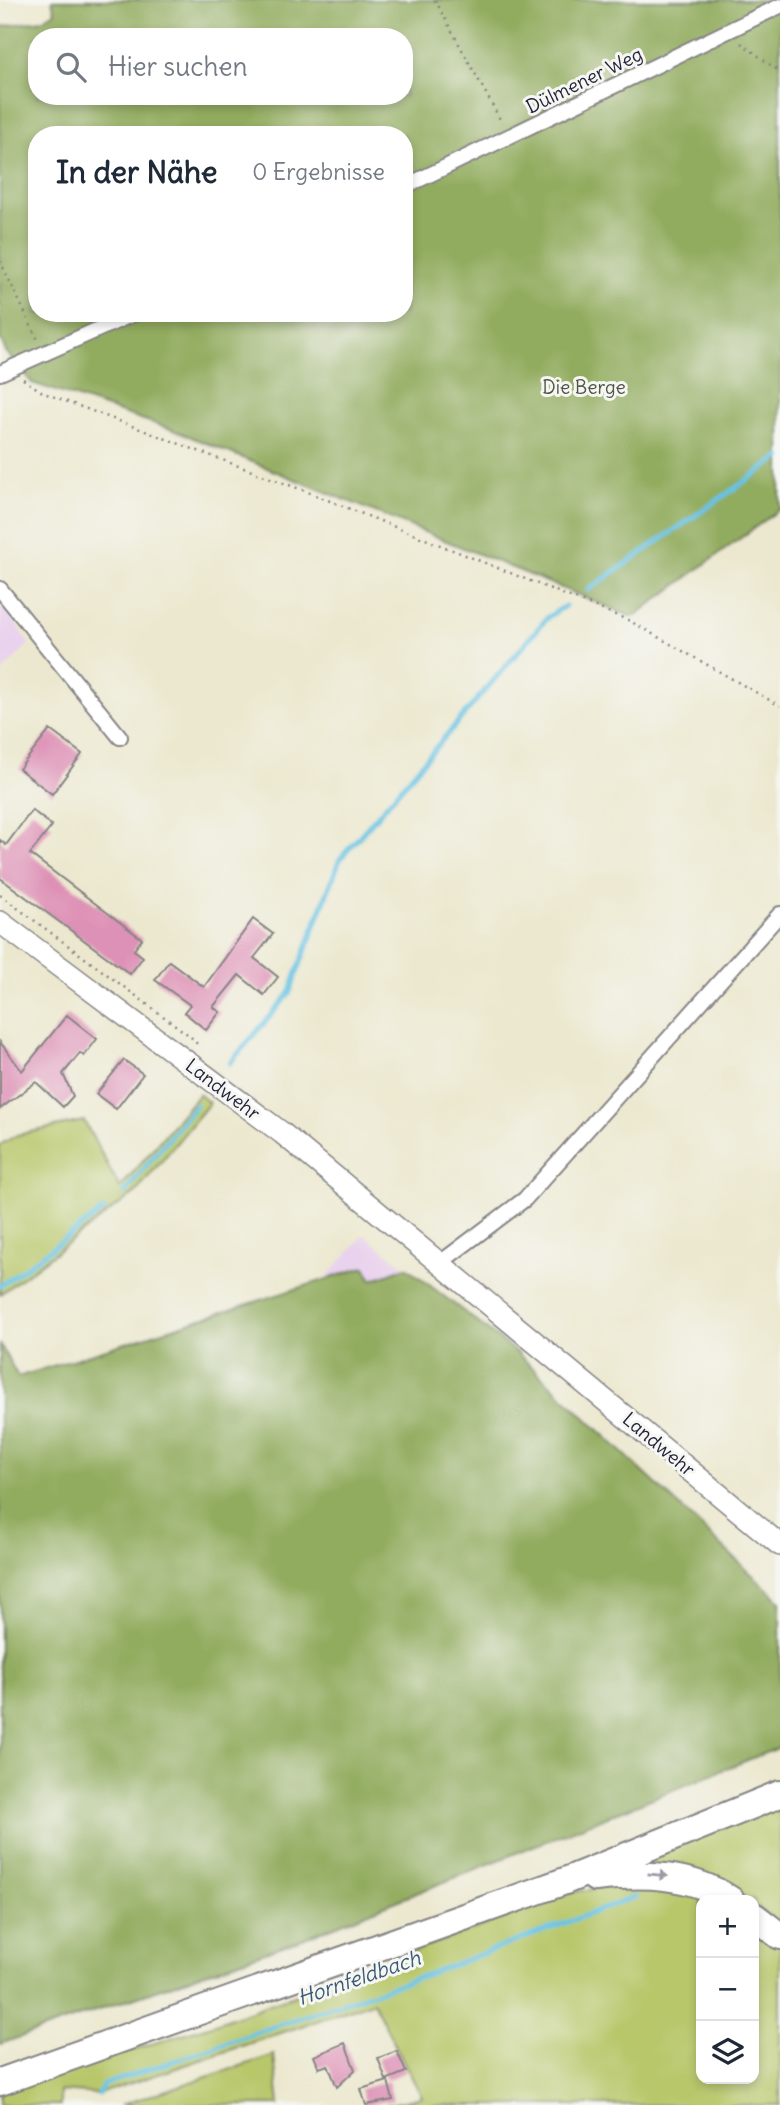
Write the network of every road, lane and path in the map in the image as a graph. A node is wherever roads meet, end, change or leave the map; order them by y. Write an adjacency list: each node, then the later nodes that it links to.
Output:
1 (435, 0): 5 (path)
2 (780, 6): 3 (street, Dülmener Weg)
3 (726, 32): 4 (path); 5 (street, Dülmener Weg)
4 (780, 72)
5 (509, 138): 6 (street, Dülmener Weg)
6 (413, 183)
7 (0, 261): 8 (path)
8 (28, 319)
9 (29, 322): 11 (path)
10 (114, 322): 11 (street)
11 (44, 352): 12 (street)
12 (5, 371): 14 (path)
13 (0, 589): 15 (street)
14 (780, 706)
15 (120, 737)
16 (780, 914): 18 (street)
17 (0, 922): 18 (main road, Landwehr)
18 (440, 1263): 19 (main road, Landwehr)
19 (780, 1545)
20 (780, 1780): 26 (highway)
21 (780, 1794): 22 (highway)
22 (565, 1881): 23 (highway, one-way to 23); 27 (highway)
23 (721, 1895)
24 (759, 1920): 25 (highway)
25 (780, 1936)
26 (0, 2067)
27 (0, 2082)

